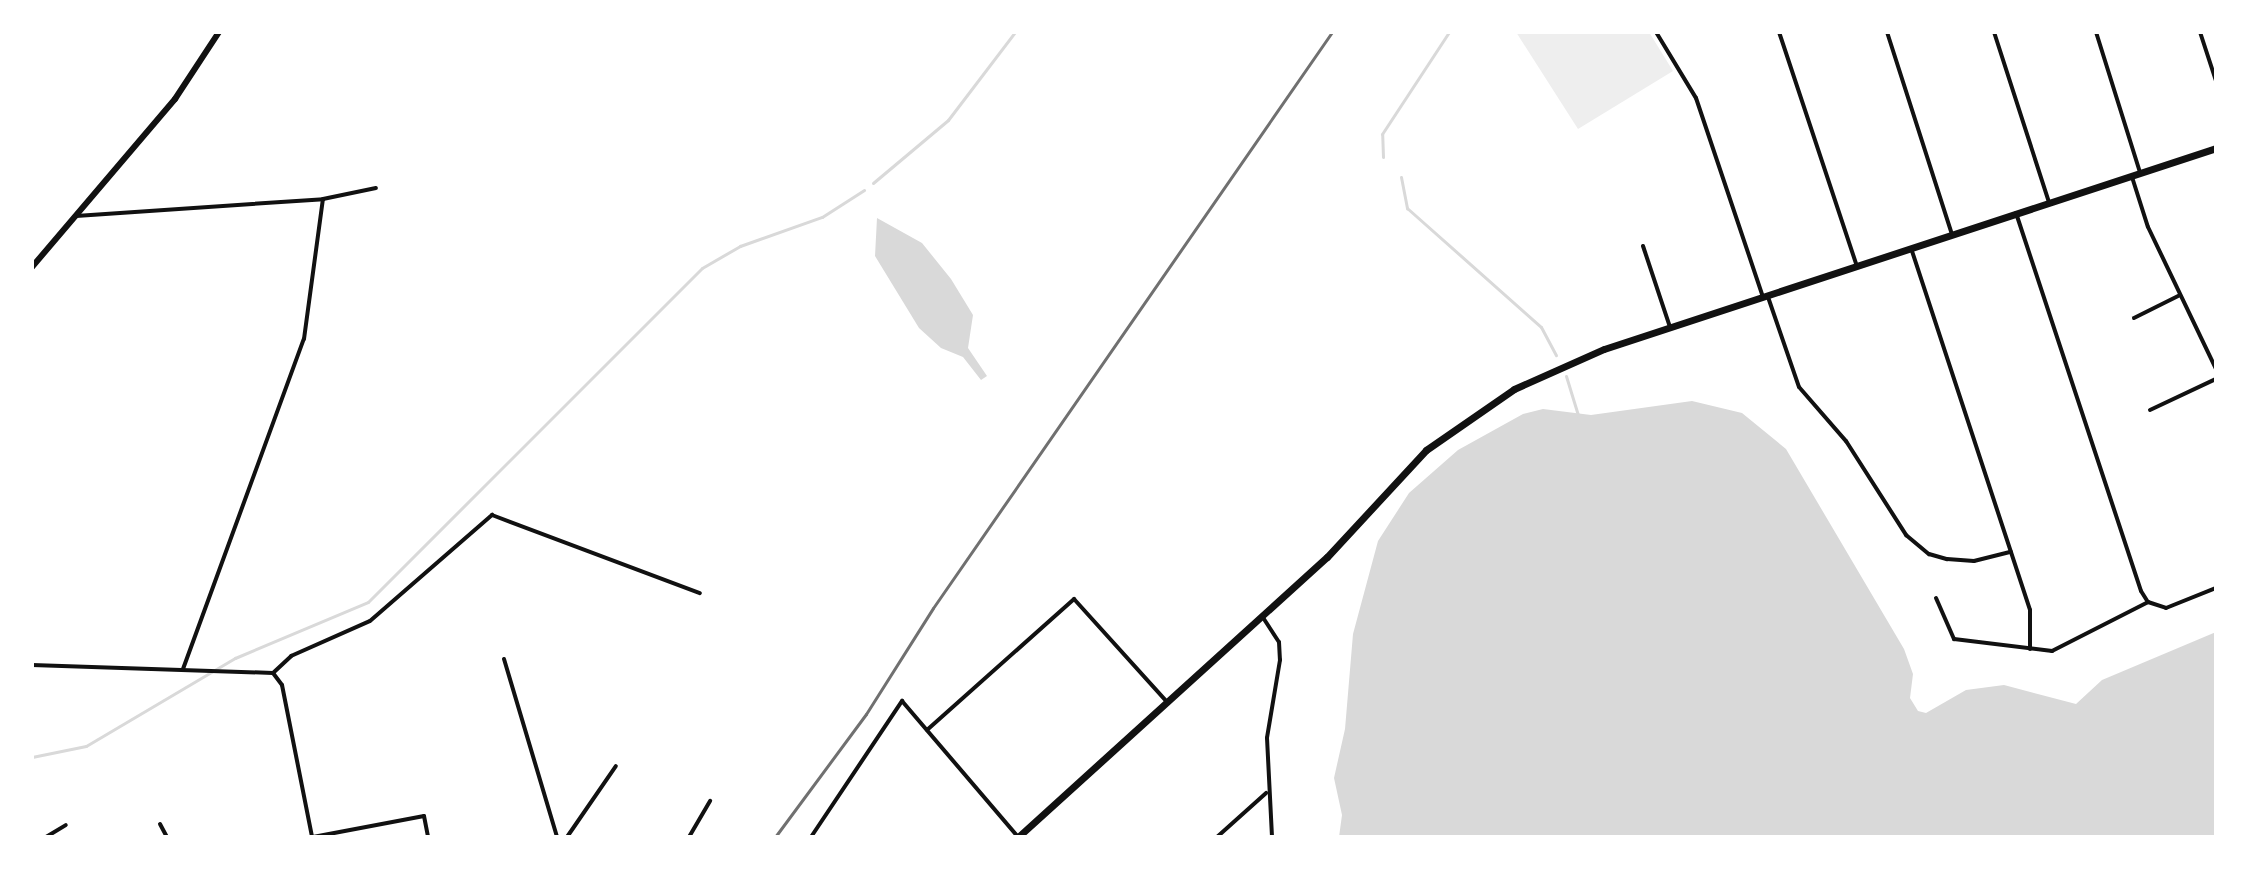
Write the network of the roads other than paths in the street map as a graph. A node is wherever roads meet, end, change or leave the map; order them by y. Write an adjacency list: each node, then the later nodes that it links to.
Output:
1 (219, 32): 16 (street)
2 (1656, 32): 23 (street)
3 (1779, 32): 20 (street)
4 (1887, 32): 17 (street)
5 (1994, 32): 14 (street)
6 (2096, 32): 10 (street)
7 (2200, 32): 8 (street)
8 (2216, 81)
9 (2216, 148): 10 (main road)
10 (2140, 172): 11 (main road)
11 (2131, 175): 14 (main road); 22 (street)
12 (376, 188): 13 (street)
13 (323, 199): 16 (street); 38 (street)
14 (2049, 202): 15 (main road)
15 (2016, 213): 17 (main road); 33 (street)
16 (75, 216): 21 (street)
17 (1952, 234): 19 (main road)
18 (1643, 246): 25 (street)
19 (1911, 248): 20 (main road); 29 (street)
20 (1857, 266): 23 (main road)
21 (32, 267)
22 (2180, 295): 24 (street); 26 (street)
23 (1765, 296): 25 (main road); 29 (street)
24 (2134, 318)
25 (1670, 327): 34 (main road)
26 (2216, 369)
27 (2216, 379): 28 (street)
28 (2150, 410)
29 (2011, 552): 35 (street)
30 (2216, 588): 33 (street)
31 (700, 593): 39 (street)
32 (1936, 598): 35 (street)
33 (2148, 602): 35 (street)
34 (1262, 616): 40 (main road); 43 (street)
35 (2030, 649)
36 (504, 659): 51 (street)
37 (32, 665): 38 (street)
38 (183, 669): 39 (street)
39 (273, 673): 49 (street)
40 (1167, 702): 41 (street); 55 (main road)
41 (927, 730): 54 (street); 55 (street)
42 (616, 766): 52 (street)
43 (1266, 793): 56 (street); 57 (street)
44 (710, 801): 53 (street)
45 (160, 824): 48 (street)
46 (66, 825): 47 (street)
47 (46, 837)
48 (167, 837)
49 (311, 837): 50 (street)
50 (428, 837)
51 (557, 837)
52 (567, 837)
53 (689, 837)
54 (811, 837)
55 (1018, 837)
56 (1217, 837)
57 (1272, 837)

